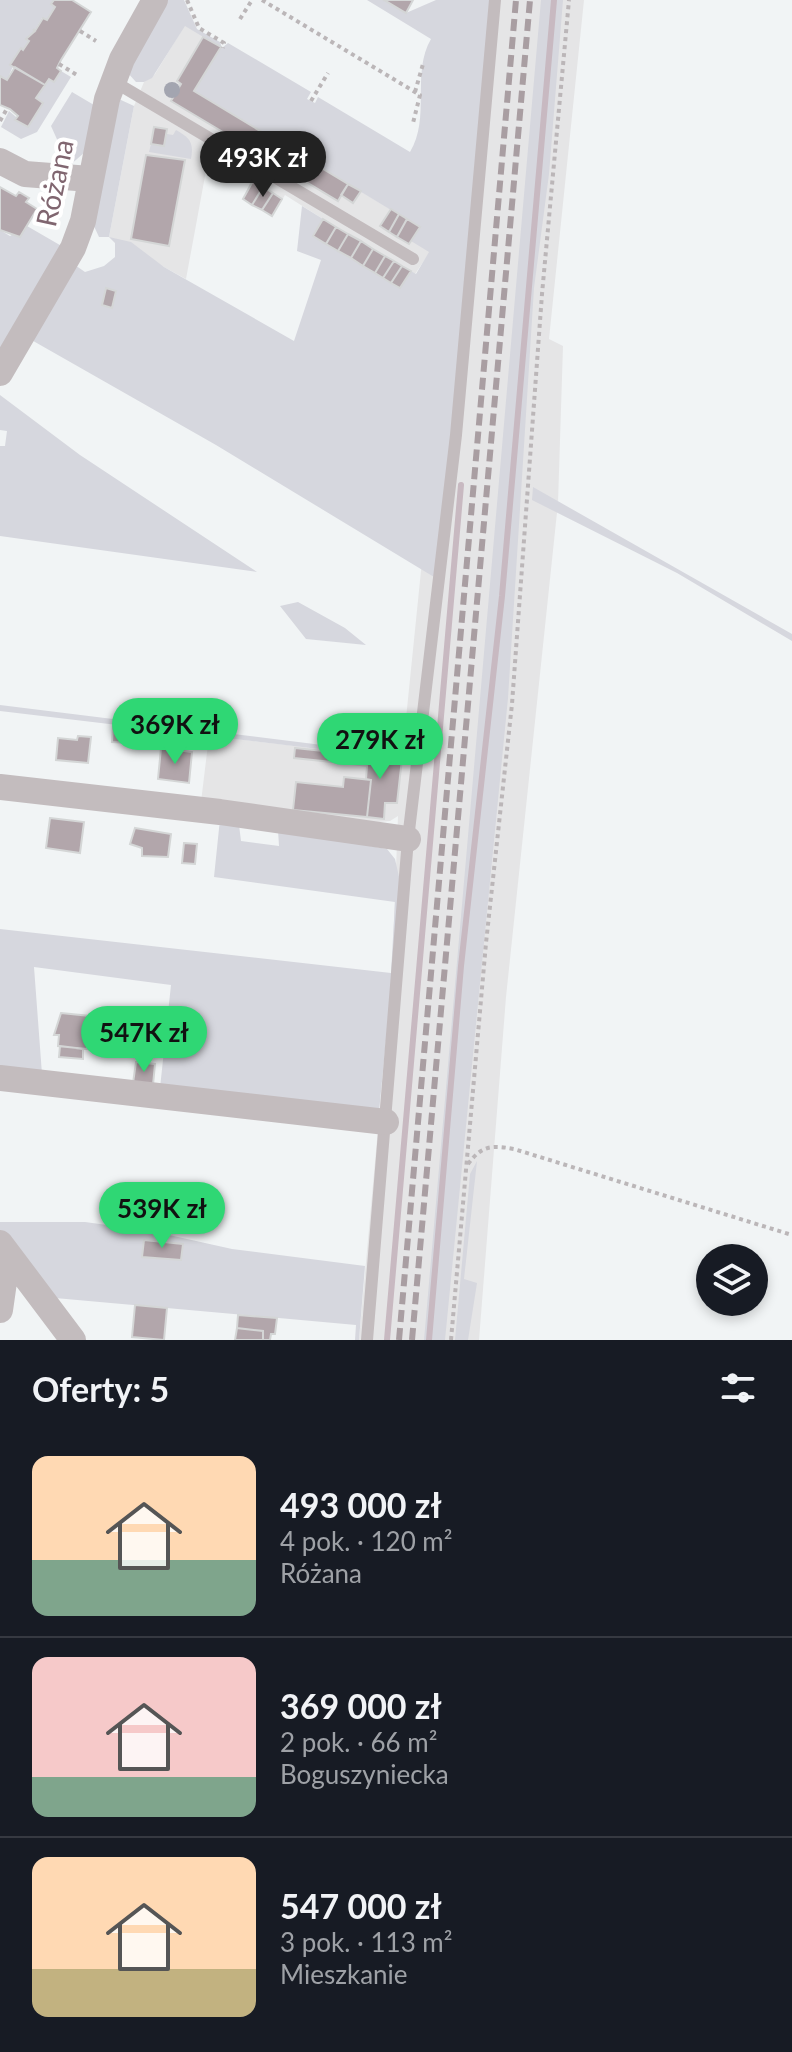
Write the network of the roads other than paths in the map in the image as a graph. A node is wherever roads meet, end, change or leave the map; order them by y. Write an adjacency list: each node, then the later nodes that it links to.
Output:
1 (155, 0): 3 (street, Różana)
2 (495, 0): 9 (lane)
3 (113, 81): 5 (street, Różana); 6 (lane)
4 (0, 161): 5 (street)
5 (90, 179): 7 (street, Różana)
6 (413, 259)
7 (0, 373)
8 (0, 787): 9 (street)
9 (408, 839): 11 (lane)
10 (0, 1078): 11 (street)
11 (386, 1122): 15 (lane)
12 (7, 1253): 13 (street); 14 (street)
13 (0, 1310)
14 (73, 1340)
15 (367, 1340)

